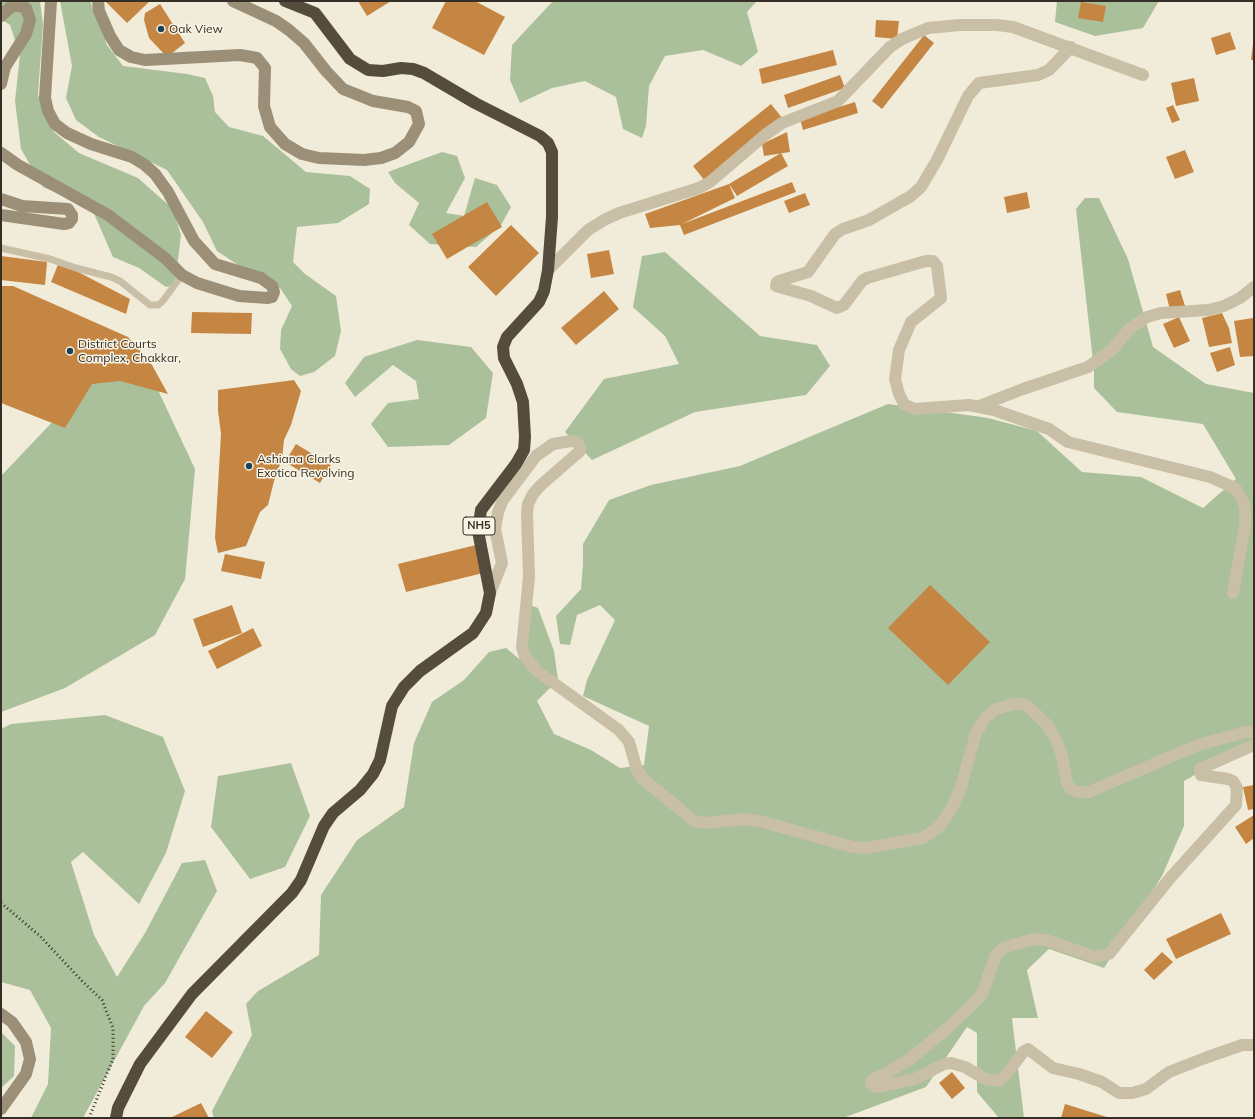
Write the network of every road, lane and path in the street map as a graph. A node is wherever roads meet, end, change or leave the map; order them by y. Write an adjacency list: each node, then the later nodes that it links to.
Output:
1 (51, 1): 14 (street)
2 (98, 1): 3 (street)
3 (233, 1)
4 (285, 1): 13 (highway, NH5)
5 (1, 16): 8 (street)
6 (1072, 47): 7 (street); 13 (street); 16 (street)
7 (1143, 75)
8 (1, 84)
9 (1, 154): 14 (street)
10 (1, 199): 11 (street)
11 (1, 215)
12 (1, 248): 14 (lane)
13 (548, 270): 18 (highway, NH5)
14 (182, 275)
15 (1254, 287): 16 (street)
16 (979, 406): 17 (street)
17 (1233, 593)
18 (490, 594): 19 (street); 24 (highway, NH5)
19 (1254, 732)
20 (1254, 745): 22 (street)
21 (1, 1014): 23 (street)
22 (1254, 1044)
23 (1, 1108)
24 (116, 1118)

